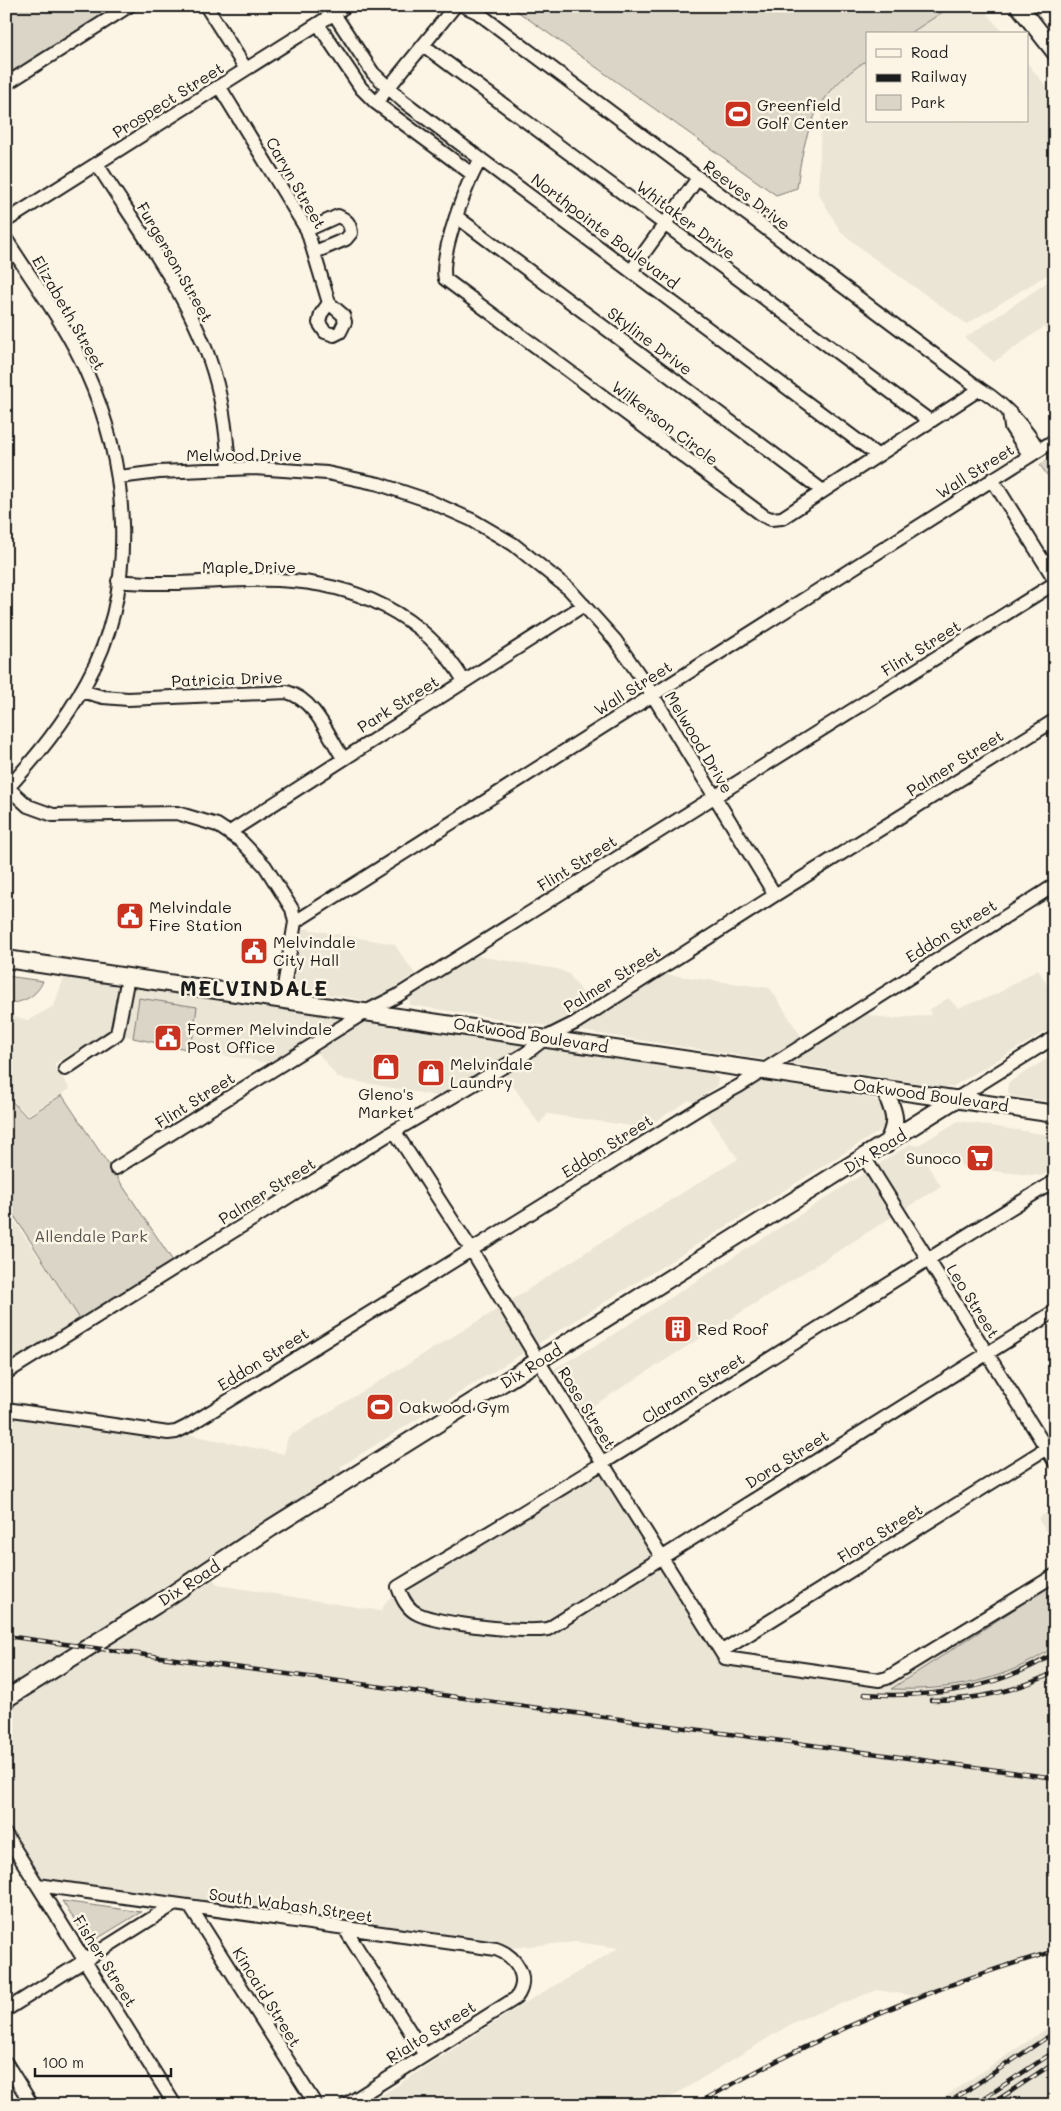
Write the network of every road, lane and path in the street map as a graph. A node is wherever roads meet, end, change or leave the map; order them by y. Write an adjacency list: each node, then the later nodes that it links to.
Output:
1 (129, 6): 12 (street)
2 (206, 6): 11 (street)
3 (346, 6): 7 (street, Prospect Street)
4 (455, 6): 9 (street)
5 (464, 6): 19 (street, Reeves Drive)
6 (1019, 6): 10 (main road)
7 (334, 14): 8 (street, Prospect Street); 14 (street, Northpointe Boulevard)
8 (318, 24): 11 (street, Prospect Street); 15 (street)
9 (423, 45): 14 (street); 22 (street, Whitaker Drive)
10 (1055, 52)
11 (246, 69): 13 (street, Prospect Street)
12 (6, 84)
13 (219, 86): 17 (street, Prospect Street); 23 (street, Caryn Street)
14 (390, 90): 15 (street); 16 (street, Northpointe Boulevard)
15 (376, 103): 18 (street)
16 (481, 159): 18 (street, Wilkerson Circle); 26 (street, Northpointe Boulevard)
17 (97, 164): 21 (street, Prospect Street); 33 (street, Furgerson Street)
18 (472, 174): 20 (street, Wilkerson Circle)
19 (698, 178): 22 (street); 28 (street, Reeves Drive)
20 (457, 218): 36 (street, Skyline Drive); 36 (street, Wilkerson Circle)
21 (6, 221)
22 (665, 224): 26 (street); 29 (street, Whitaker Drive)
23 (307, 230): 25 (street, Caryn Street); 25 (street)
24 (6, 239): 34 (street, Elizabeth Street)
25 (315, 252): 27 (street, Caryn Street)
26 (630, 271): 32 (street, Northpointe Boulevard)
27 (329, 303)
28 (980, 389): 29 (street, Wilkerson Circle); 31 (street, Reeves Drive)
29 (930, 421): 32 (street, Wilkerson Circle)
30 (1055, 440): 31 (street, Wall Street)
31 (1034, 453): 35 (street, Wall Street)
32 (877, 455): 36 (street, Wilkerson Circle)
33 (229, 469): 34 (street, Melwood Drive); 40 (street, Melwood Drive)
34 (119, 477): 38 (street, Elizabeth Street)
35 (992, 479): 37 (street); 43 (street, Wall Street)
36 (823, 491)
37 (1055, 580)
38 (118, 581): 41 (street, Maple Drive); 42 (street, Elizabeth Street)
39 (1055, 583): 47 (street, Flint Street)
40 (584, 605): 41 (street, Park Street); 43 (street, Melwood Drive)
41 (464, 681): 45 (street, Park Street)
42 (81, 691): 45 (street, Patricia Drive); 46 (street, Elizabeth Street)
43 (652, 696): 47 (street, Melwood Drive); 51 (street, Wall Street)
44 (1055, 720): 50 (street, Palmer Street)
45 (343, 758): 48 (street, Park Street)
46 (7, 789): 48 (street)
47 (713, 796): 50 (street, Melwood Drive); 55 (street, Flint Street)
48 (230, 832): 51 (street)
49 (1055, 885): 59 (street, Eddon Street)
50 (775, 894): 57 (street, Palmer Street)
51 (295, 922): 54 (street)
52 (6, 959): 53 (main road, Oakwood Boulevard)
53 (128, 977): 54 (main road, Oakwood Boulevard); 58 (street)
54 (282, 998): 55 (main road, Oakwood Boulevard)
55 (367, 1011): 57 (main road, Oakwood Boulevard); 66 (street, Flint Street)
56 (1055, 1037): 61 (street)
57 (547, 1038): 59 (main road, Oakwood Boulevard); 63 (street, Palmer Street)
58 (64, 1069)
59 (760, 1071): 60 (main road, Oakwood Boulevard); 68 (street, Eddon Street)
60 (884, 1088): 61 (main road, Oakwood Boulevard); 64 (main road)
61 (956, 1099): 62 (main road, Oakwood Boulevard); 64 (main road, Dix Road)
62 (1055, 1114)
63 (394, 1132): 68 (street, Rose Street); 73 (street, Palmer Street)
64 (886, 1145): 65 (main road, Dix Road)
65 (864, 1157): 69 (street, Leo Street); 72 (main road, Dix Road)
66 (116, 1168)
67 (1055, 1181): 69 (street, Clarann Street)
68 (471, 1249): 72 (street, Rose Street); 74 (street, Eddon Street)
69 (927, 1259): 71 (street, Leo Street); 77 (street, Clarann Street)
70 (1055, 1311): 71 (street, Dora Street)
71 (986, 1354): 75 (street, Leo Street); 78 (street, Dora Street)
72 (539, 1362): 77 (street, Rose Street); 82 (main road, Dix Road)
73 (6, 1373)
74 (6, 1409)
75 (1050, 1446): 76 (street, Leo Street); 81 (street, Flora Street)
76 (1055, 1462)
77 (603, 1464): 78 (street, Rose Street); 80 (street, Clarann Street)
78 (662, 1557): 80 (street, Dora Street); 81 (street, Rose Street)
79 (1055, 1575): 81 (street)
80 (535, 1631)
81 (722, 1651)
82 (6, 1699)
83 (6, 1835): 84 (street, Fisher Street)
84 (38, 1885): 85 (street, South Wabash Street); 88 (street, Fisher Street)
85 (173, 1905): 86 (street, South Wabash Street); 88 (street)
86 (191, 1908): 87 (street, South Wabash Street); 95 (street, Kincaid Street)
87 (345, 1929): 89 (street, South Wabash Street); 91 (street)
88 (85, 1960): 90 (street); 94 (street, Fisher Street)
89 (523, 1980): 91 (street, Rialto Street)
90 (6, 2010)
91 (425, 2055): 96 (street, Rialto Street)
92 (6, 2063): 93 (street)
93 (32, 2105)
94 (175, 2105)
95 (316, 2105)
96 (346, 2105)

